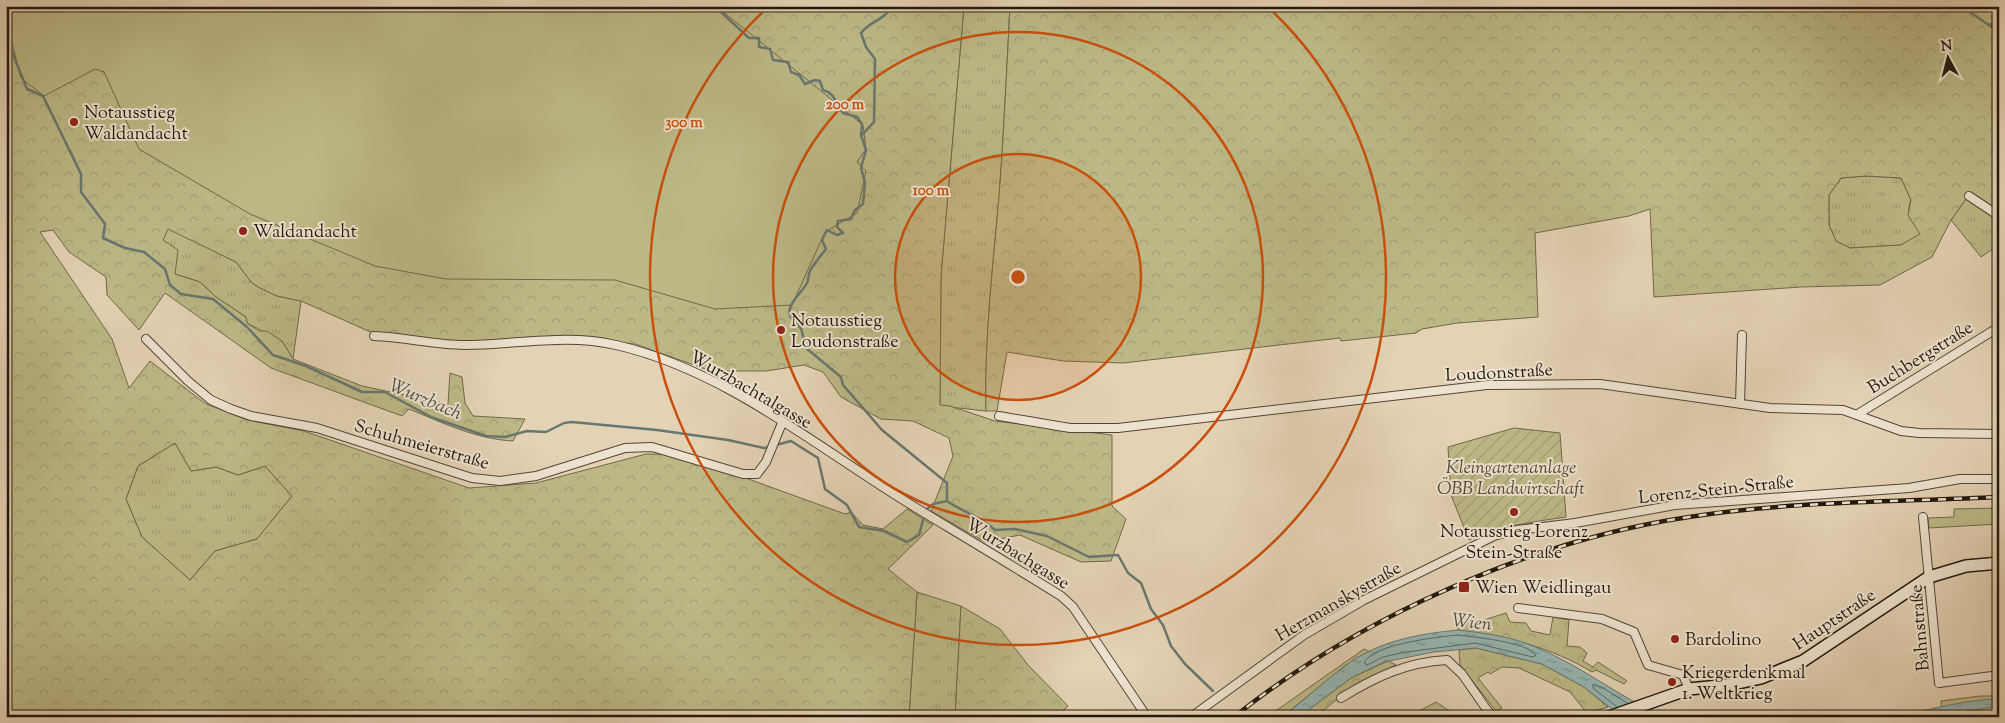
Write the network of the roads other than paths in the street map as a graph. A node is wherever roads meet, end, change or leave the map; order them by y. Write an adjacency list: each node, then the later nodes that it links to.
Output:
1 (1969, 196): 2 (street)
2 (1999, 216)
3 (1999, 326): 8 (street, Buchbergstraße)
4 (1742, 335): 7 (street)
5 (374, 336): 10 (street, Wurzbachtalgasse)
6 (146, 339): 10 (street, Schuhmeierstraße)
7 (1740, 404): 8 (street, Loudonstraße); 9 (street, Loudonstraße)
8 (1858, 414): 11 (street, Loudonstraße)
9 (998, 416)
10 (782, 423): 14 (street, Wurzbachtalgasse)
11 (1999, 434)
12 (1999, 479): 15 (street, Lorenz-Stein-Straße)
13 (1924, 518): 17 (street, Bahnstraße)
14 (936, 519): 22 (street, Wurzbachgasse)
15 (1471, 546): 23 (street, Herzmanskystraße)
16 (1999, 563): 17 (main road, Hauptstraße)
17 (1929, 577): 19 (street, Bahnstraße); 20 (main road, Hauptstraße)
18 (1518, 608): 20 (street)
19 (1992, 676)
20 (1688, 690): 25 (main road, Hauptstraße)
21 (1342, 698): 24 (street)
22 (1148, 717)
23 (1191, 717)
24 (1492, 717)
25 (1609, 717)

